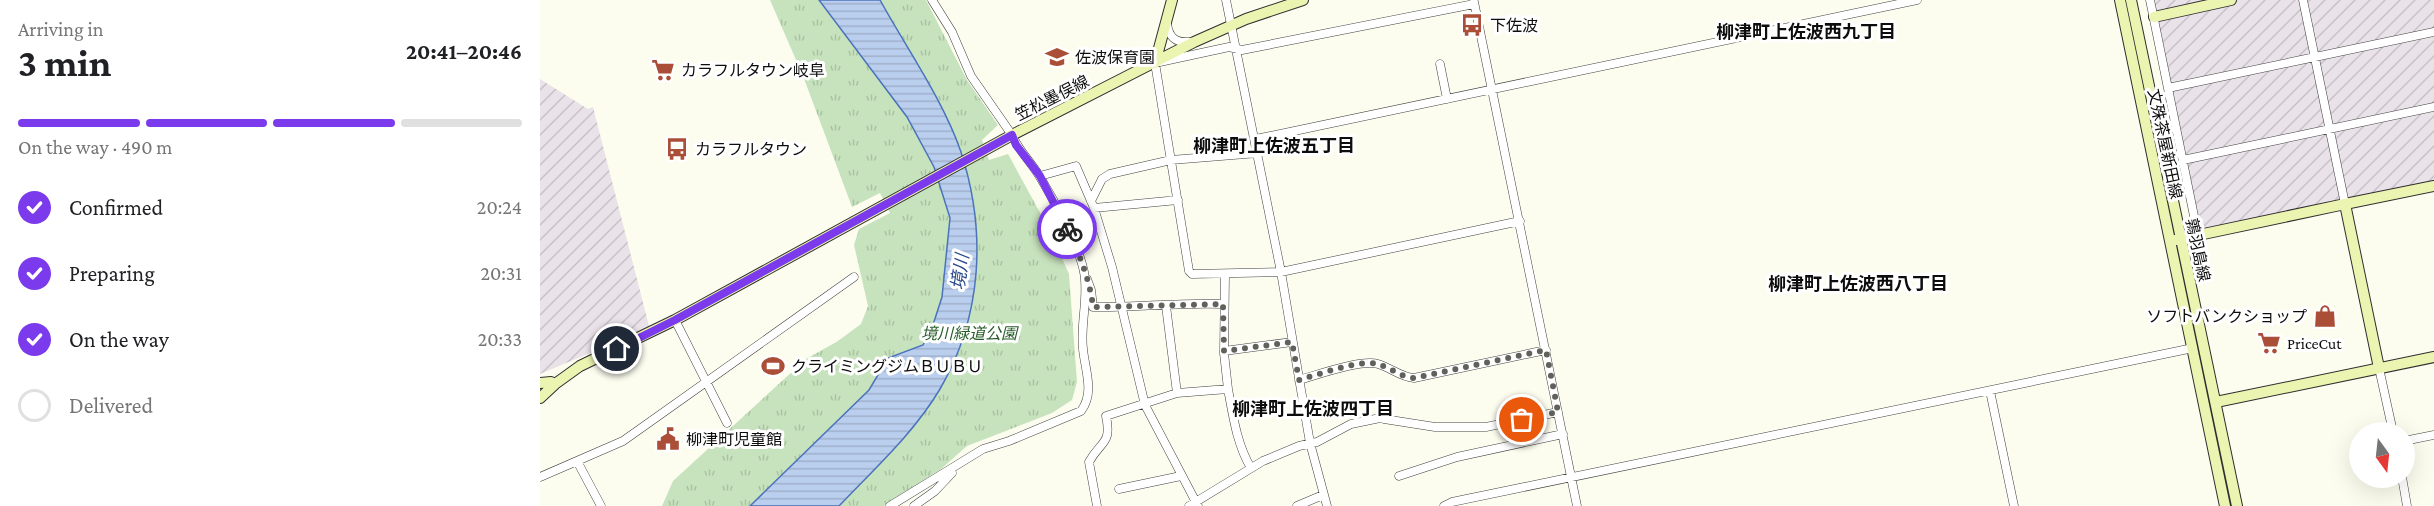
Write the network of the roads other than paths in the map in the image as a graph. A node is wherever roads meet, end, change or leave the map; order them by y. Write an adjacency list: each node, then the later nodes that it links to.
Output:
1 (932, 0): 26 (street)
2 (1172, 0): 13 (main road)
3 (1226, 0): 14 (street)
4 (1303, 0): 14 (main road, 笠松墨俣線)
5 (2120, 0): 38 (main road, 文殊茶屋新田線)
6 (2131, 0): 38 (main road, 鶉羽島線)
7 (2150, 0): 12 (street)
8 (2230, 0): 12 (main road)
9 (2303, 0): 18 (street)
10 (1911, 1): 22 (street)
11 (1474, 2): 17 (street); 22 (street)
12 (2154, 17): 21 (street)
13 (1167, 23): 16 (street); 19 (main road)
14 (1232, 25): 16 (main road, 笠松墨俣線); 17 (street)
15 (2434, 32): 18 (street)
16 (1194, 42): 19 (main road, 笠松墨俣線)
17 (1236, 49): 19 (street); 27 (street)
18 (2315, 57): 21 (street); 25 (street)
19 (1155, 63): 26 (main road, 笠松墨俣線); 29 (street)
20 (1440, 64): 23 (street)
21 (2168, 88): 30 (street)
22 (1492, 89): 23 (street); 37 (street)
23 (1447, 99): 27 (street)
24 (2434, 107): 25 (street)
25 (2330, 129): 30 (street); 35 (street)
26 (1012, 135): 31 (street); 46 (main road, 笠松墨俣線)
27 (1256, 139): 28 (street)
28 (1258, 153): 29 (street); 39 (street)
29 (1171, 160): 33 (street); 34 (street)
30 (2183, 160): 36 (street)
31 (1040, 176): 34 (street); 40 (street)
32 (2434, 186): 35 (main road)
33 (1178, 200): 34 (street); 41 (street)
34 (1092, 204): 45 (street)
35 (2345, 204): 38 (main road); 52 (main road)
36 (2194, 216)
37 (1520, 221): 39 (street); 49 (street)
38 (2175, 240): 48 (main road, 文殊茶屋新田線); 61 (main road, 鶉羽島線)
39 (1281, 272): 41 (street); 47 (street)
40 (1085, 275): 45 (street); 72 (street)
41 (1225, 275): 43 (street)
42 (854, 277): 54 (street)
43 (1223, 304): 44 (street); 50 (street)
44 (1166, 306): 45 (street); 59 (street)
45 (1122, 307): 62 (street)
46 (675, 320): 54 (street); 56 (main road, 笠松墨俣線)
47 (1292, 342): 50 (street); 53 (street)
48 (2193, 348): 58 (street); 90 (main road, 文殊茶屋新田線)
49 (1546, 350): 53 (street); 63 (street)
50 (1224, 351): 57 (street)
51 (2434, 357): 52 (main road)
52 (2379, 369): 61 (main road); 64 (street)
53 (1299, 380): 69 (street)
54 (705, 382): 65 (street); 70 (street)
55 (540, 383): 56 (main road)
56 (555, 384): 60 (main road, 笠松墨俣線)
57 (1228, 389): 59 (street); 71 (street)
58 (1990, 391): 76 (street); 89 (street)
59 (1177, 393): 62 (street)
60 (540, 398)
61 (2216, 402): 91 (main road, 鶉羽島線)
62 (1145, 405): 73 (street); 84 (street)
63 (1558, 412): 66 (street); 69 (street)
64 (2391, 422)
65 (727, 423)
66 (1563, 434): 74 (street); 76 (street)
67 (2434, 435): 68 (street)
68 (2415, 439)
69 (1310, 443): 71 (street); 79 (street)
70 (577, 460): 75 (street); 81 (street)
71 (1251, 468): 80 (street)
72 (954, 469): 82 (street); 83 (street)
73 (1181, 476): 78 (street); 80 (street)
74 (1399, 476)
75 (540, 477)
76 (1571, 477): 87 (street); 88 (street)
77 (2404, 488): 92 (street)
78 (1119, 489)
79 (1323, 495): 85 (street); 86 (street)
80 (1194, 505)
81 (601, 506)
82 (890, 506)
83 (914, 506)
84 (1097, 506)
85 (1297, 506)
86 (1327, 506)
87 (1444, 506)
88 (1577, 506)
89 (2014, 506)
90 (2225, 506)
91 (2237, 506)
92 (2407, 506)

